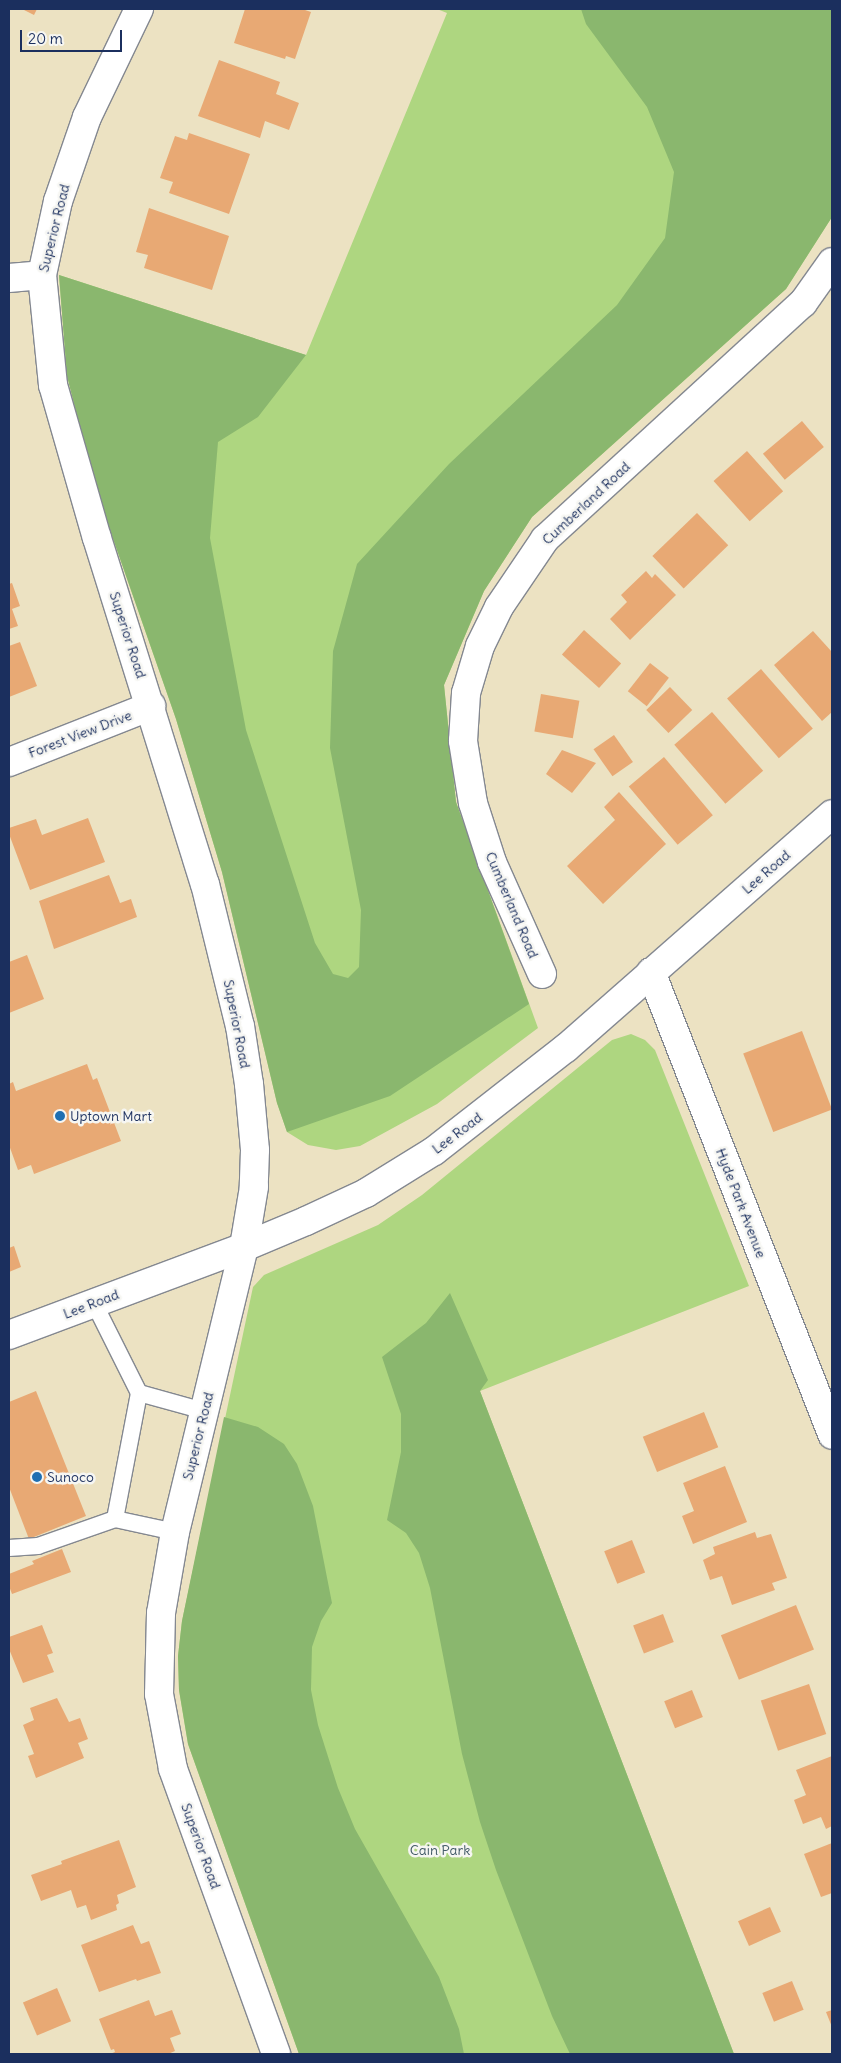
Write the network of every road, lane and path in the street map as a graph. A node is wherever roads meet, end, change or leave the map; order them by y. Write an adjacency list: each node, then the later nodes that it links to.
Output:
1 (140, 9): 3 (street, Superior Road)
2 (832, 262): 9 (street, Cumberland Road)
3 (42, 275): 4 (street); 5 (street, Superior Road)
4 (9, 278)
5 (151, 706): 6 (street, Forest View Drive); 10 (street, Superior Road)
6 (9, 762)
7 (832, 814): 8 (street, Lee Road)
8 (651, 972): 10 (street, Lee Road); 15 (street, Hyde Park Avenue)
9 (542, 974)
10 (244, 1247): 11 (street, Lee Road); 14 (street, Superior Road)
11 (94, 1303): 12 (street, Lee Road); 13 (lane)
12 (9, 1335)
13 (139, 1394): 14 (lane); 16 (lane)
14 (204, 1411): 17 (street, Superior Road)
15 (832, 1435)
16 (115, 1518): 17 (lane); 18 (lane)
17 (175, 1532): 19 (street, Superior Road)
18 (9, 1548)
19 (276, 2054)

